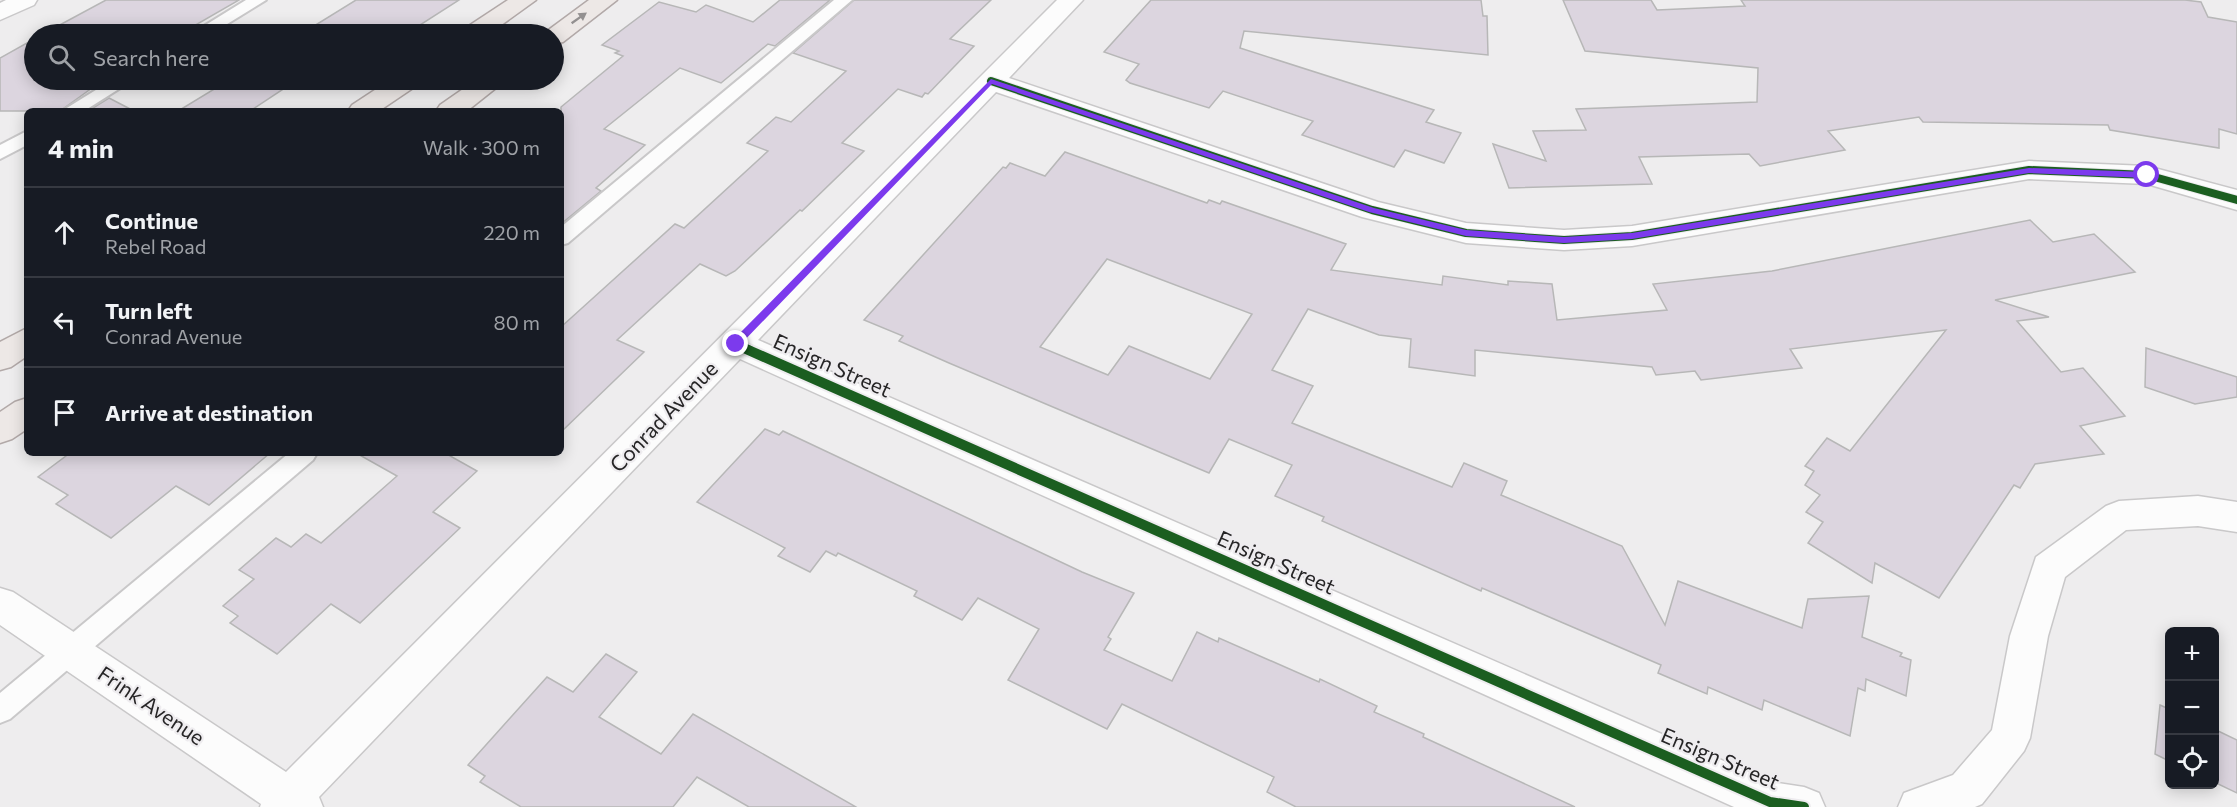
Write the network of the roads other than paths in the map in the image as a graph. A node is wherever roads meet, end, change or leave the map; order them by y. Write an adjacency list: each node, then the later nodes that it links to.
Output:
1 (25, 0): 7 (street)
2 (258, 0): 8 (lane)
3 (524, 0): 9 (main road)
4 (605, 0): 10 (main road, one-way to 4)
5 (844, 0): 21 (lane)
6 (1071, 0): 11 (street, Conrad Avenue)
7 (0, 13)
8 (217, 24)
9 (488, 24)
10 (564, 30)
11 (991, 81): 20 (street); 23 (street, Conrad Avenue)
12 (107, 90): 15 (lane)
13 (393, 90): 16 (main road)
14 (479, 90): 17 (main road)
15 (76, 108)
16 (366, 108)
17 (453, 108)
18 (24, 139): 19 (lane)
19 (0, 153)
20 (2237, 200)
21 (564, 235)
22 (24, 342): 24 (main road)
23 (736, 344): 32 (street, Conrad Avenue); 33 (street, Ensign Street)
24 (0, 358)
25 (24, 413): 26 (main road)
26 (0, 430)
27 (301, 456): 30 (lane)
28 (2237, 517): 34 (street)
29 (0, 604): 30 (street, Frink Avenue)
30 (70, 651): 31 (lane); 32 (street, Frink Avenue)
31 (0, 710)
32 (291, 804)
33 (1804, 807)
34 (1919, 807)

